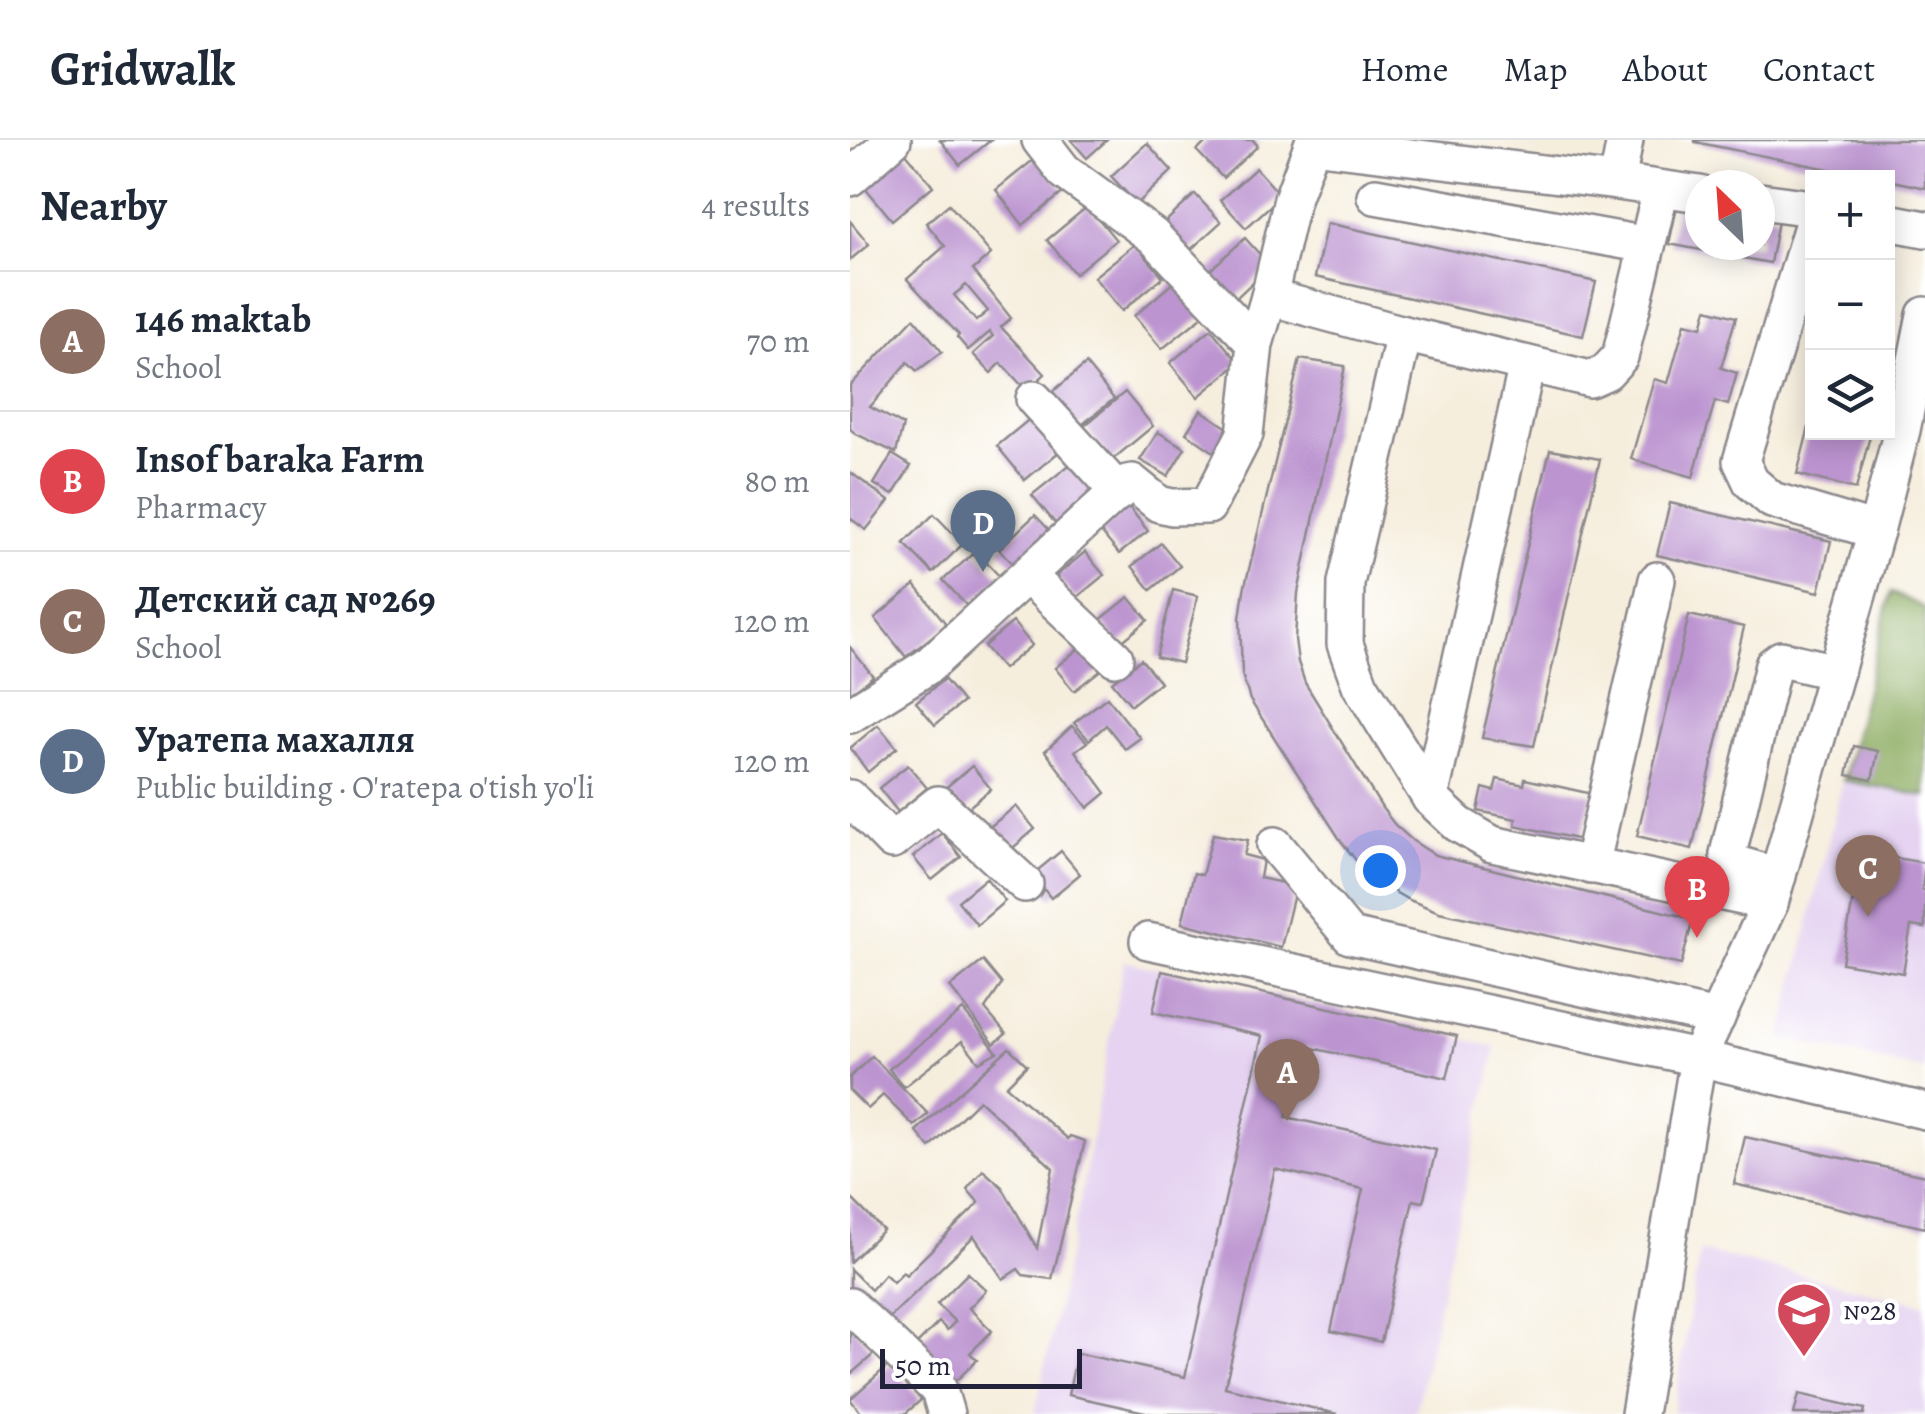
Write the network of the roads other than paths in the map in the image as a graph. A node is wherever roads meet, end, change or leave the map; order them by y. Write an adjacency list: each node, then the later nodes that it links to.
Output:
1 (1040, 140): 19 (street)
2 (1625, 140): 6 (street)
3 (885, 143): 5 (street)
4 (1304, 143): 6 (street); 16 (street)
5 (850, 178)
6 (1618, 182): 7 (street)
7 (1661, 189): 8 (street); 14 (street)
8 (1685, 192)
9 (1375, 196): 14 (street)
10 (1775, 203): 11 (street)
11 (1805, 207)
12 (1895, 224): 13 (street)
13 (1925, 230)
14 (1647, 246): 20 (street)
15 (1805, 249): 23 (street)
16 (1269, 297): 18 (street); 19 (street)
17 (1924, 320): 23 (street)
18 (1404, 334): 20 (street); 30 (street)
19 (1255, 344): 22 (street)
20 (1527, 364): 30 (street)
21 (1034, 399): 22 (street)
22 (1119, 492): 24 (street)
23 (1876, 531): 27 (street)
24 (1028, 576): 26 (street); 28 (street)
25 (1656, 580): 32 (street)
26 (1115, 658)
27 (1836, 672): 34 (street); 34 (street)
28 (850, 715)
29 (850, 798): 33 (street)
30 (1430, 798): 32 (street)
31 (1275, 845): 36 (street)
32 (1590, 866): 34 (street)
33 (1025, 884)
34 (1774, 890): 36 (street)
35 (1148, 941): 37 (street)
36 (1717, 1018): 37 (street)
37 (1698, 1058): 38 (street); 41 (street)
38 (1925, 1111)
39 (850, 1306): 40 (street)
40 (946, 1414)
41 (1640, 1414)

